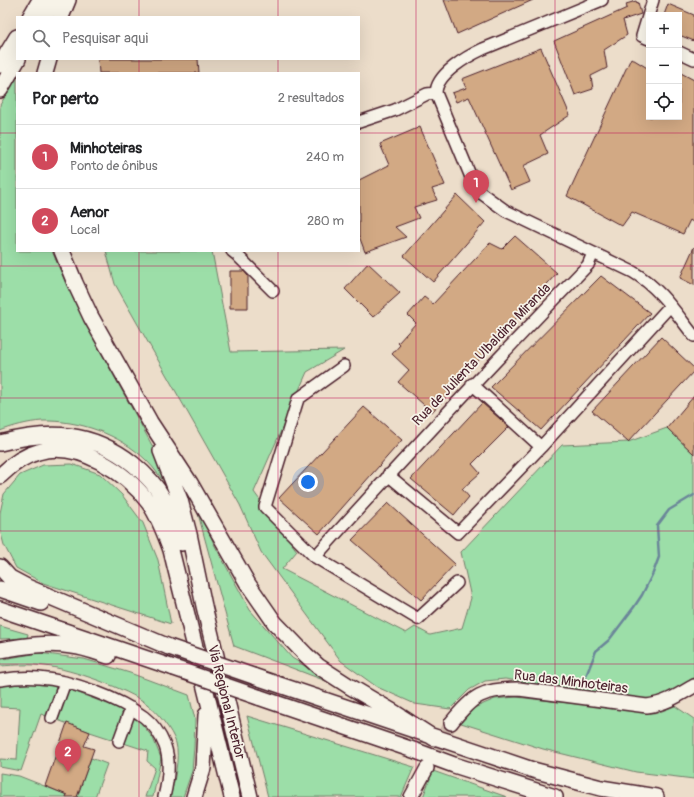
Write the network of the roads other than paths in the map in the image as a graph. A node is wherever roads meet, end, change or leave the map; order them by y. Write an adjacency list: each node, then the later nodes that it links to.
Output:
1 (40, 0): 7 (highway)
2 (56, 0): 8 (highway)
3 (68, 0): 9 (highway)
4 (602, 0): 20 (street)
5 (653, 0): 6 (street)
6 (649, 12)
7 (31, 16)
8 (45, 16)
9 (62, 16)
10 (646, 23): 11 (street)
11 (646, 38)
12 (16, 40): 17 (highway)
13 (682, 53): 14 (street)
14 (694, 59)
15 (17, 60): 19 (highway)
16 (48, 60): 18 (highway)
17 (0, 65)
18 (45, 72)
19 (0, 90)
20 (436, 93): 21 (street); 24 (street)
21 (360, 122)
22 (62, 252): 30 (highway)
23 (233, 252): 25 (street)
24 (593, 253): 26 (street); 29 (street, Rua de Julienta Ulbaldina Miranda)
25 (273, 291)
26 (670, 306): 27 (street); 32 (street)
27 (694, 336)
28 (344, 366): 35 (street)
29 (472, 384): 32 (street); 33 (street, Rua de Julienta Ulbaldina Miranda)
30 (150, 422): 39 (highway); 51 (highway)
31 (0, 443): 39 (highway)
32 (541, 446): 33 (street)
33 (388, 474): 35 (street, Rua de Julienta Ulbaldina Miranda)
34 (0, 476): 47 (highway)
35 (315, 557): 37 (street)
36 (0, 567): 41 (highway)
37 (457, 583)
38 (0, 589): 41 (highway)
39 (204, 606): 57 (highway, Via Regional Interior)
40 (0, 609): 43 (highway)
41 (169, 647): 51 (highway, bridge)
42 (0, 650): 43 (highway)
43 (169, 666): 59 (highway, bridge)
44 (0, 680): 45 (street)
45 (65, 682): 48 (street); 49 (street)
46 (694, 686): 50 (main road, Rua das Minhoteiras)
47 (206, 696): 55 (highway); 56 (highway)
48 (131, 708): 52 (street); 54 (street)
49 (52, 718)
50 (451, 723)
51 (434, 738): 60 (highway)
52 (119, 742)
53 (427, 768): 58 (main road)
54 (164, 797)
55 (194, 797)
56 (232, 797)
57 (250, 797)
58 (411, 797)
59 (555, 797)
60 (656, 797)

